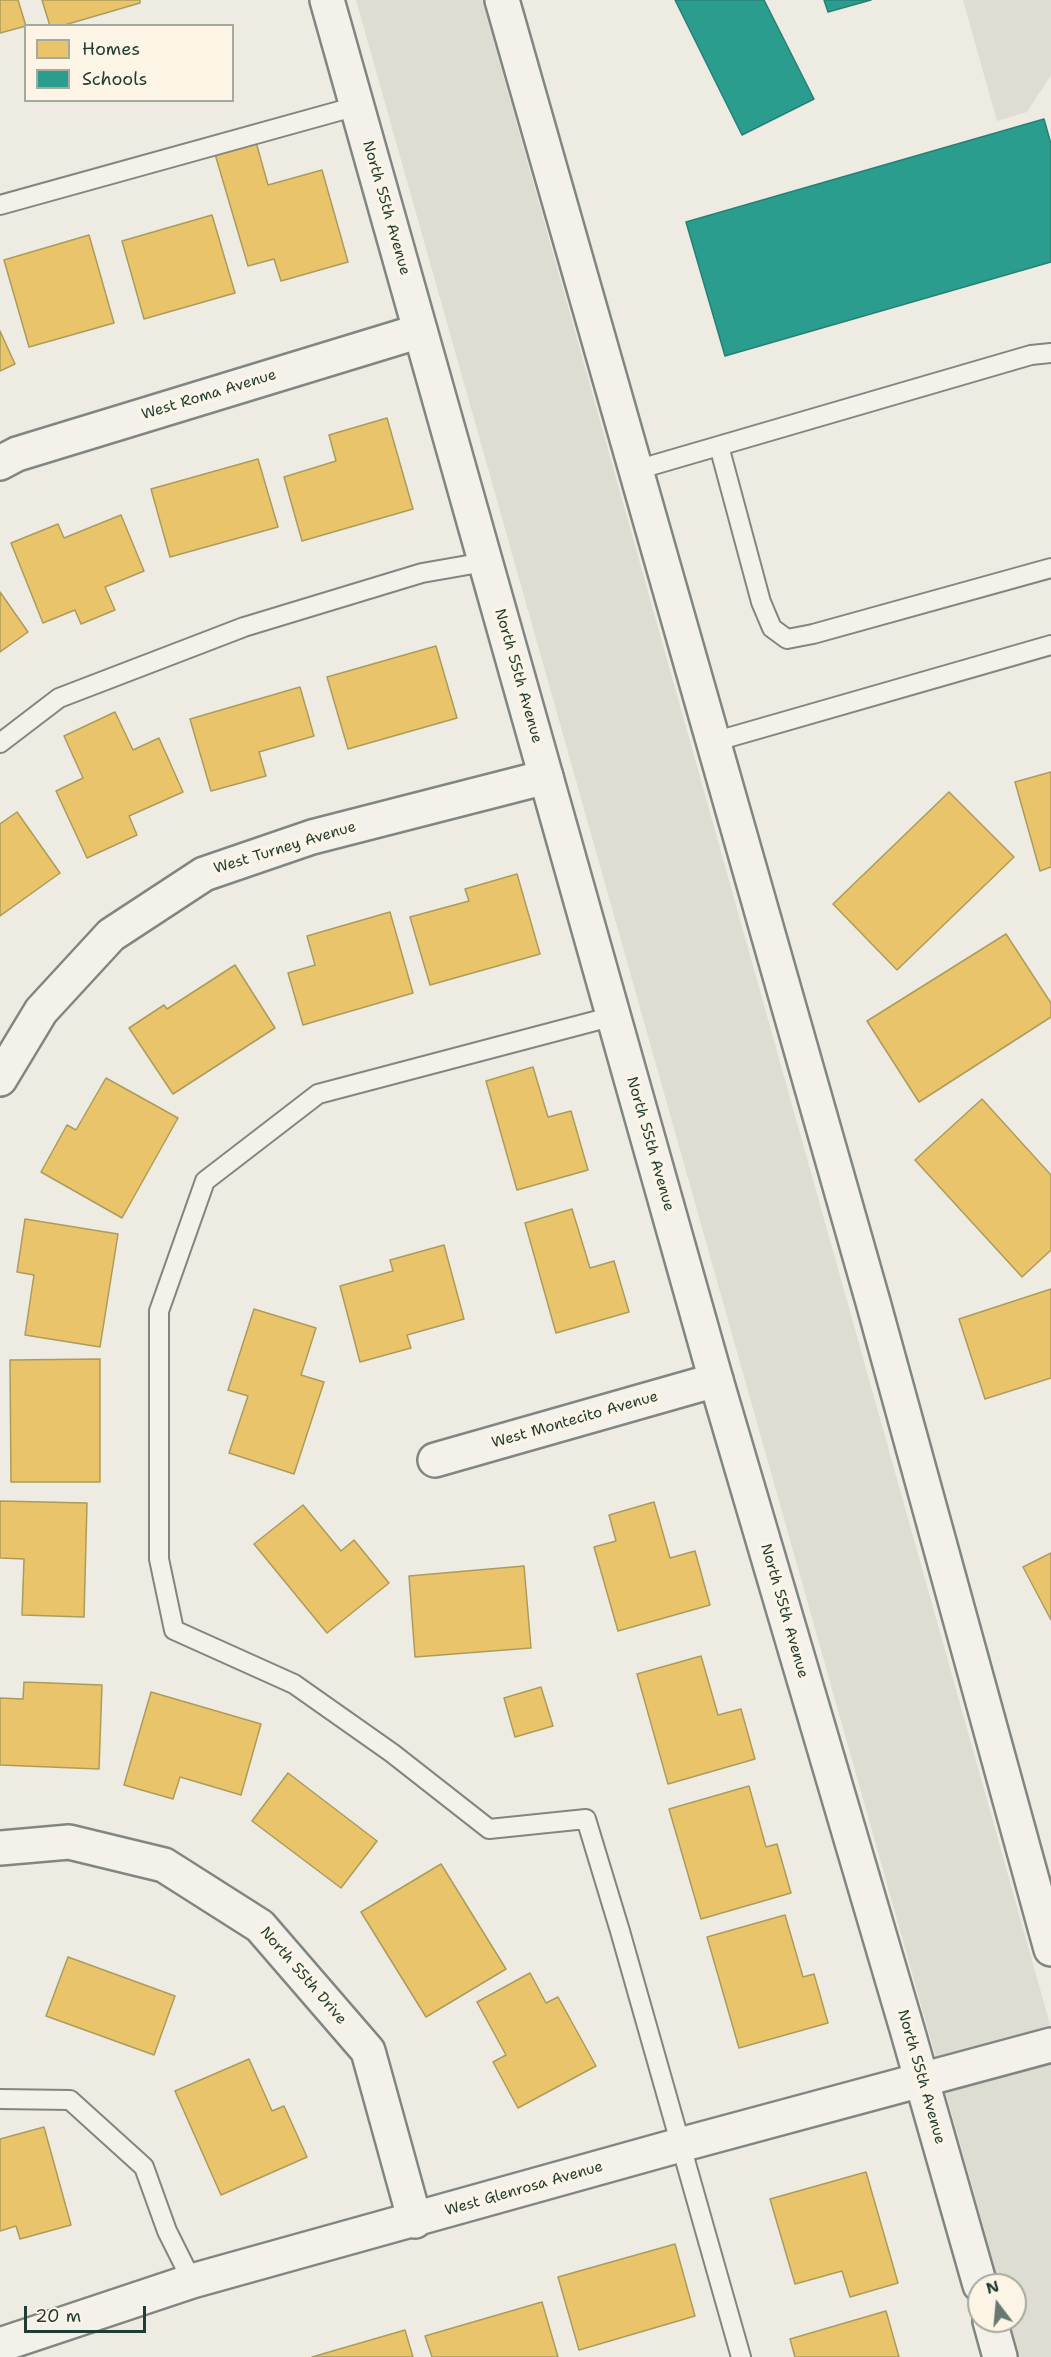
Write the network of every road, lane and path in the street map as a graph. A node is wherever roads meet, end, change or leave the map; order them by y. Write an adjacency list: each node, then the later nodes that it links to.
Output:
1 (327, 0): 3 (street, North 55th Avenue)
2 (502, 0): 9 (street)
3 (357, 106): 4 (lane); 5 (street, North 55th Avenue)
4 (0, 205)
5 (420, 330): 8 (street, West Roma Avenue); 10 (street, North 55th Avenue)
6 (1051, 352): 7 (lane)
7 (719, 446): 9 (lane); 11 (lane)
8 (0, 463)
9 (636, 470): 13 (street)
10 (485, 562): 14 (lane); 15 (street, North 55th Avenue)
11 (1051, 568)
12 (1051, 645): 13 (lane)
13 (713, 742): 21 (street)
14 (0, 743)
15 (546, 777): 16 (street, North 55th Avenue); 17 (street, West Turney Avenue)
16 (614, 1016): 18 (street, North 55th Avenue); 25 (lane)
17 (0, 1078)
18 (716, 1380): 19 (street, West Montecito Avenue); 23 (street, North 55th Avenue)
19 (435, 1460)
20 (0, 1848): 26 (street, North 55th Drive)
21 (1051, 1948)
22 (1051, 2045): 23 (street, West Glenrosa Avenue)
23 (922, 2080): 25 (street, West Glenrosa Avenue); 27 (street, North 55th Avenue)
24 (0, 2099): 28 (lane)
25 (680, 2145): 26 (street, West Glenrosa Avenue); 31 (lane)
26 (415, 2220): 28 (street, West Glenrosa Avenue)
27 (977, 2273)
28 (192, 2281): 30 (street, West Glenrosa Avenue)
29 (993, 2333): 32 (street)
30 (0, 2344)
31 (741, 2357)
32 (1000, 2357)

